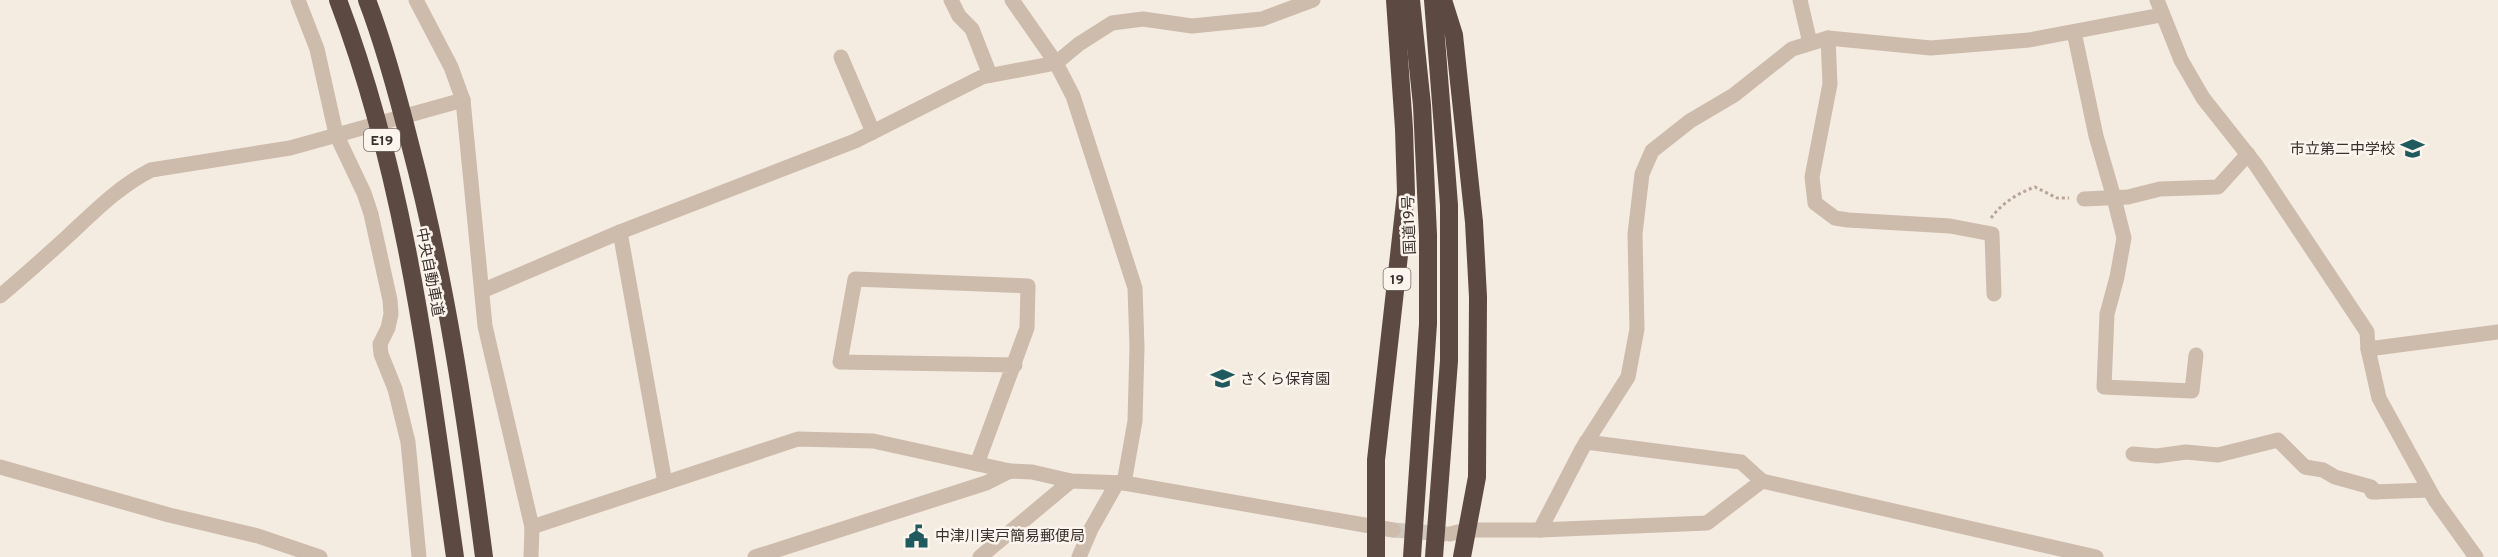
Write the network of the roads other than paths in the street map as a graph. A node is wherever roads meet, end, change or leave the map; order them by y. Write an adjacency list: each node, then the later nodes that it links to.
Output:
1 (298, 0): 22 (street)
2 (338, 0): 51 (highway, 中央自動車道 / E19)
3 (367, 0): 52 (highway, 中央自動車道 / E19)
4 (416, 0): 21 (street)
5 (951, 0): 20 (street)
6 (1012, 0): 19 (street)
7 (1313, 0): 19 (street)
8 (1395, 0): 46 (highway, 19)
9 (1411, 0): 58 (highway, 国道19号 / 19)
10 (1433, 0): 59 (highway)
11 (1443, 0): 48 (highway)
12 (1800, 0): 17 (street)
13 (2157, 0): 14 (street)
14 (2161, 15): 15 (street); 24 (street)
15 (2074, 32): 16 (street); 25 (street)
16 (1828, 38): 17 (street); 29 (street)
17 (1810, 43): 35 (street)
18 (841, 57): 23 (street)
19 (1056, 63): 20 (street); 43 (street)
20 (990, 75): 23 (street)
21 (463, 100): 22 (street); 28 (street)
22 (342, 132): 30 (street); 50 (street)
23 (873, 132): 27 (street)
24 (2248, 154): 25 (street); 32 (street)
25 (2114, 198): 26 (street); 33 (street)
26 (2084, 199)
27 (620, 232): 28 (street); 42 (street)
28 (482, 291): 45 (street)
29 (1994, 294)
30 (0, 296)
31 (2498, 332): 32 (street)
32 (2368, 349): 44 (street)
33 (2196, 355)
34 (1015, 365): 34 (street); 37 (street)
35 (1586, 442): 41 (street); 47 (street)
36 (2133, 454): 44 (street)
37 (977, 464): 39 (street); 42 (street)
38 (0, 467): 49 (street)
39 (1010, 471): 40 (street); 54 (street)
40 (1071, 481): 43 (street); 55 (street)
41 (1762, 481): 47 (street); 61 (street)
42 (665, 483): 45 (street)
43 (1121, 483): 46 (street); 56 (street)
44 (2429, 490): 62 (street)
45 (532, 527): 53 (street)
46 (1385, 529): 57 (highway, 19)
47 (1540, 530): 48 (street)
48 (1458, 532): 60 (highway)
49 (320, 557)
50 (420, 557)
51 (455, 557)
52 (484, 557)
53 (531, 557)
54 (755, 557)
55 (980, 557)
56 (1079, 557)
57 (1376, 557)
58 (1412, 557)
59 (1434, 557)
60 (1462, 557)
61 (2096, 557)
62 (2476, 557)

